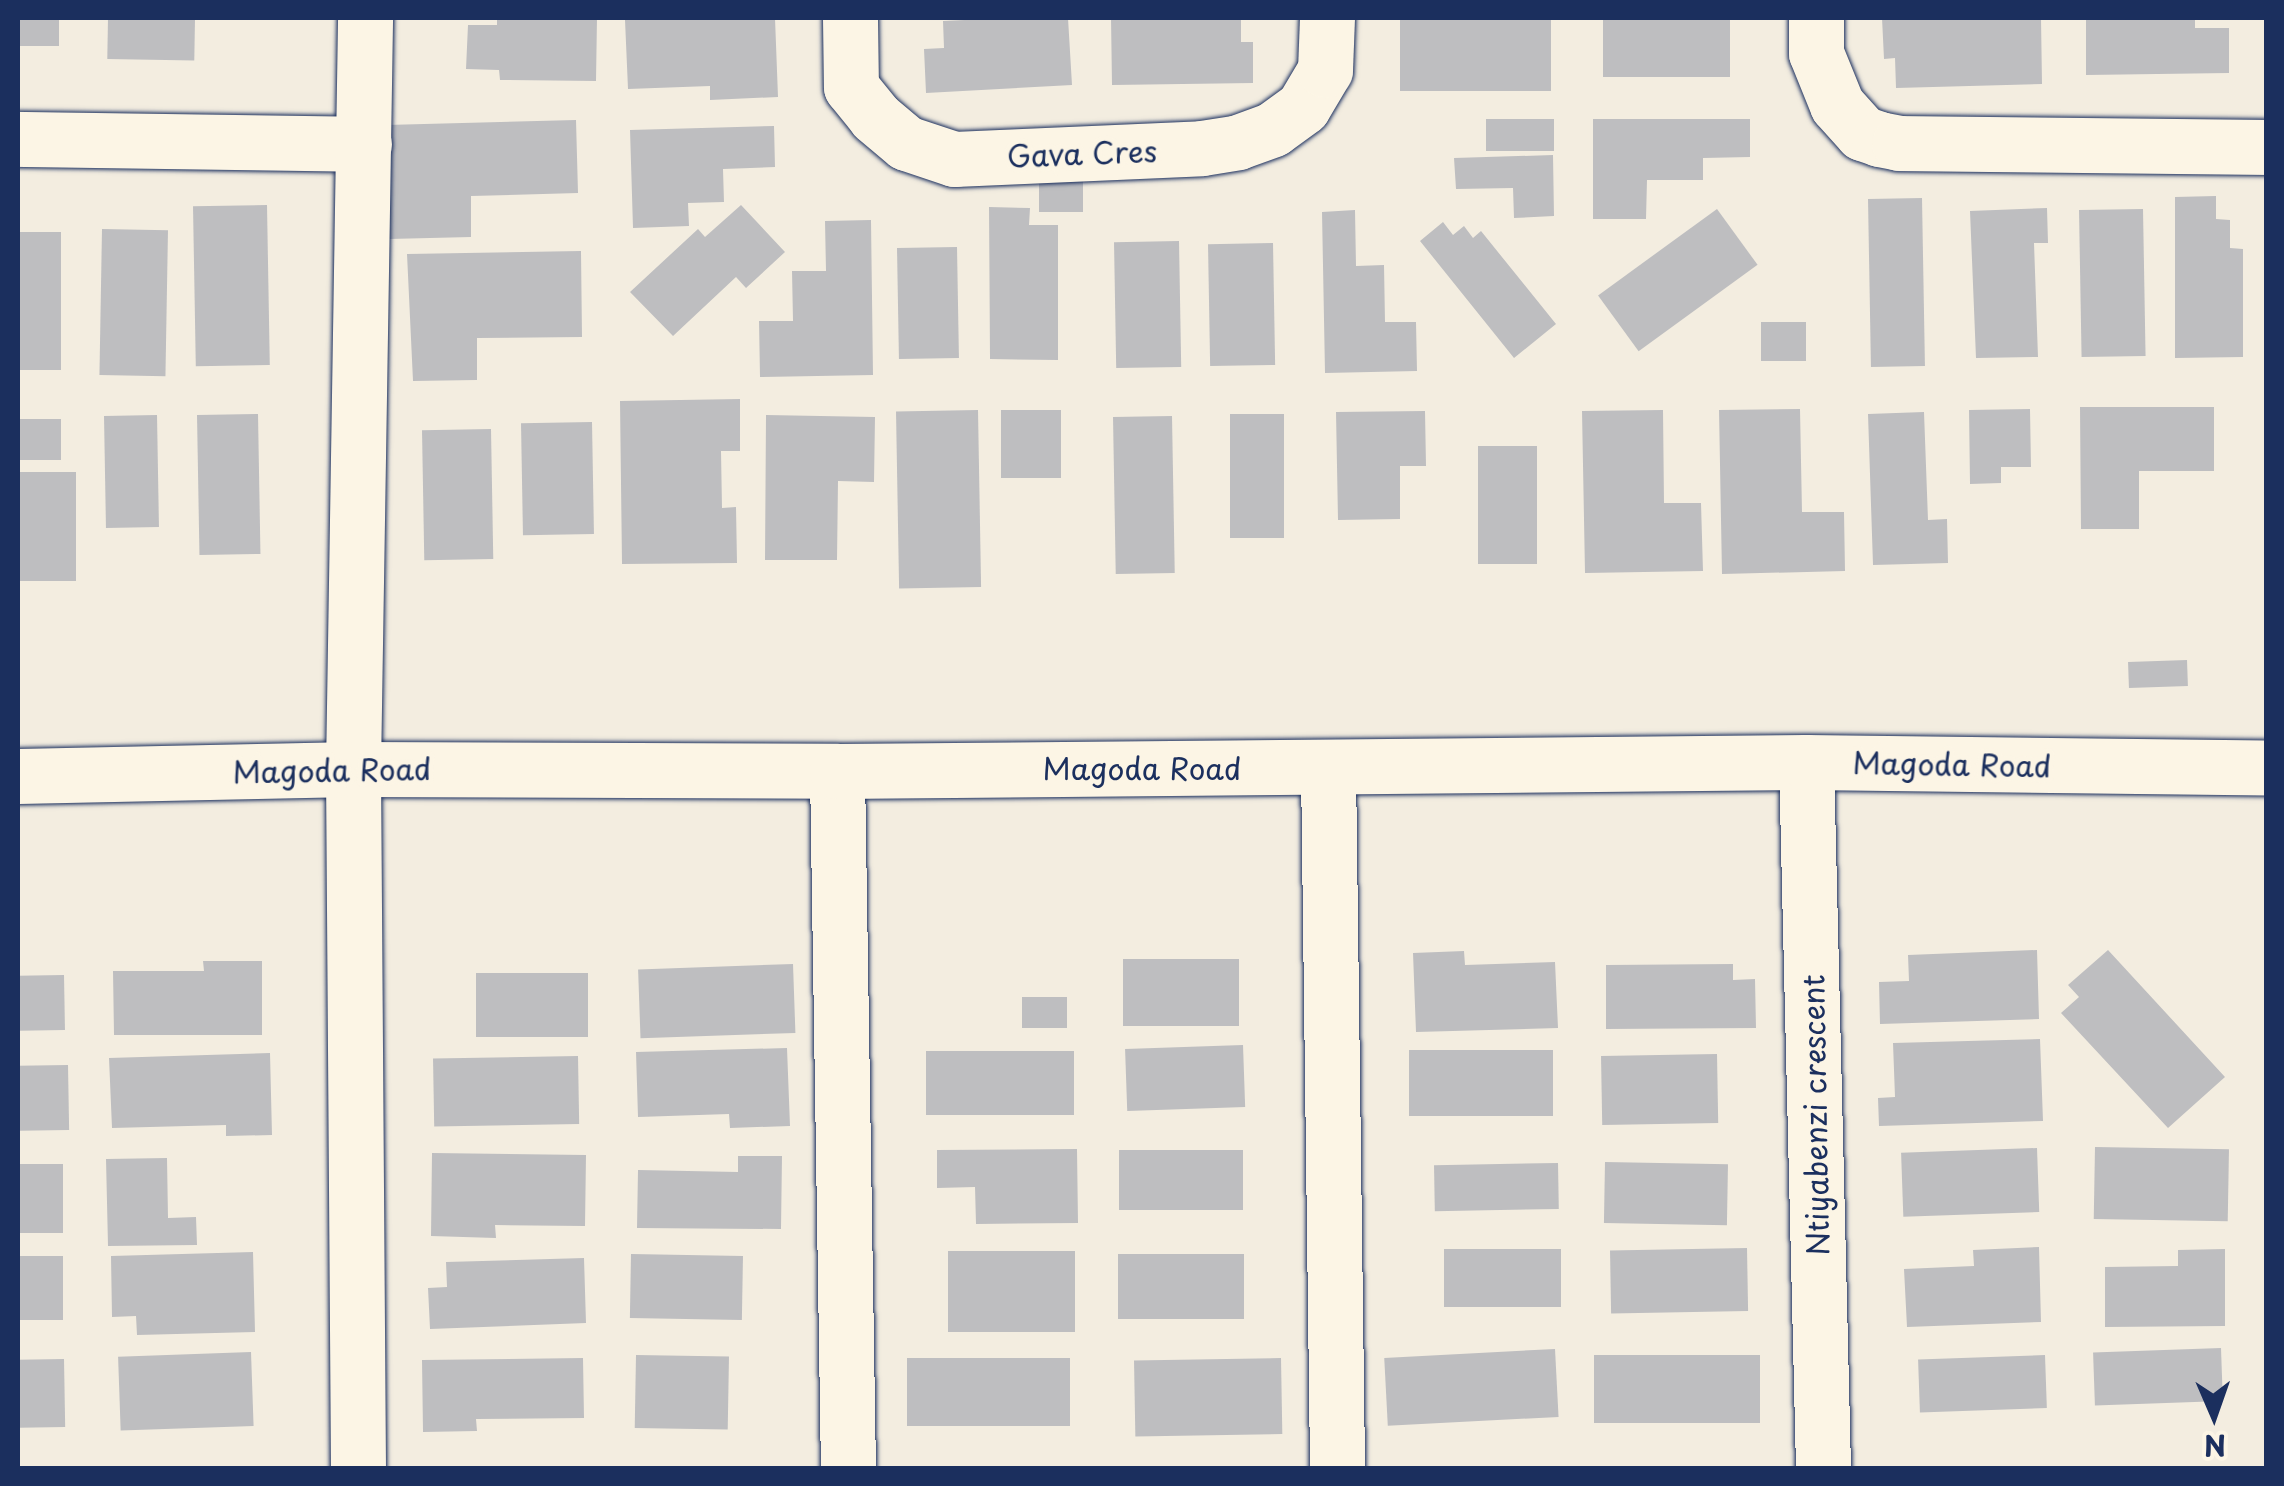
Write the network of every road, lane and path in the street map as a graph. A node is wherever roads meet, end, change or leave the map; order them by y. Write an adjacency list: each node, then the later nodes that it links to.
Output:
1 (365, 18): 6 (street)
2 (850, 18): 3 (street, Gava Cres)
3 (1327, 18)
4 (1816, 18): 7 (street)
5 (18, 139): 6 (street)
6 (364, 144): 10 (street)
7 (2266, 147)
8 (1806, 762): 9 (street, Magoda Road); 11 (street, Magoda Road); 17 (street, Ntiyabenzi crescent)
9 (1328, 767): 12 (street, Magoda Road); 16 (street)
10 (352, 768): 12 (street, Magoda Road); 13 (street, Magoda Road); 14 (street)
11 (2266, 768)
12 (837, 771): 15 (street)
13 (18, 776)
14 (358, 1468)
15 (848, 1468)
16 (1336, 1468)
17 (1823, 1468)

